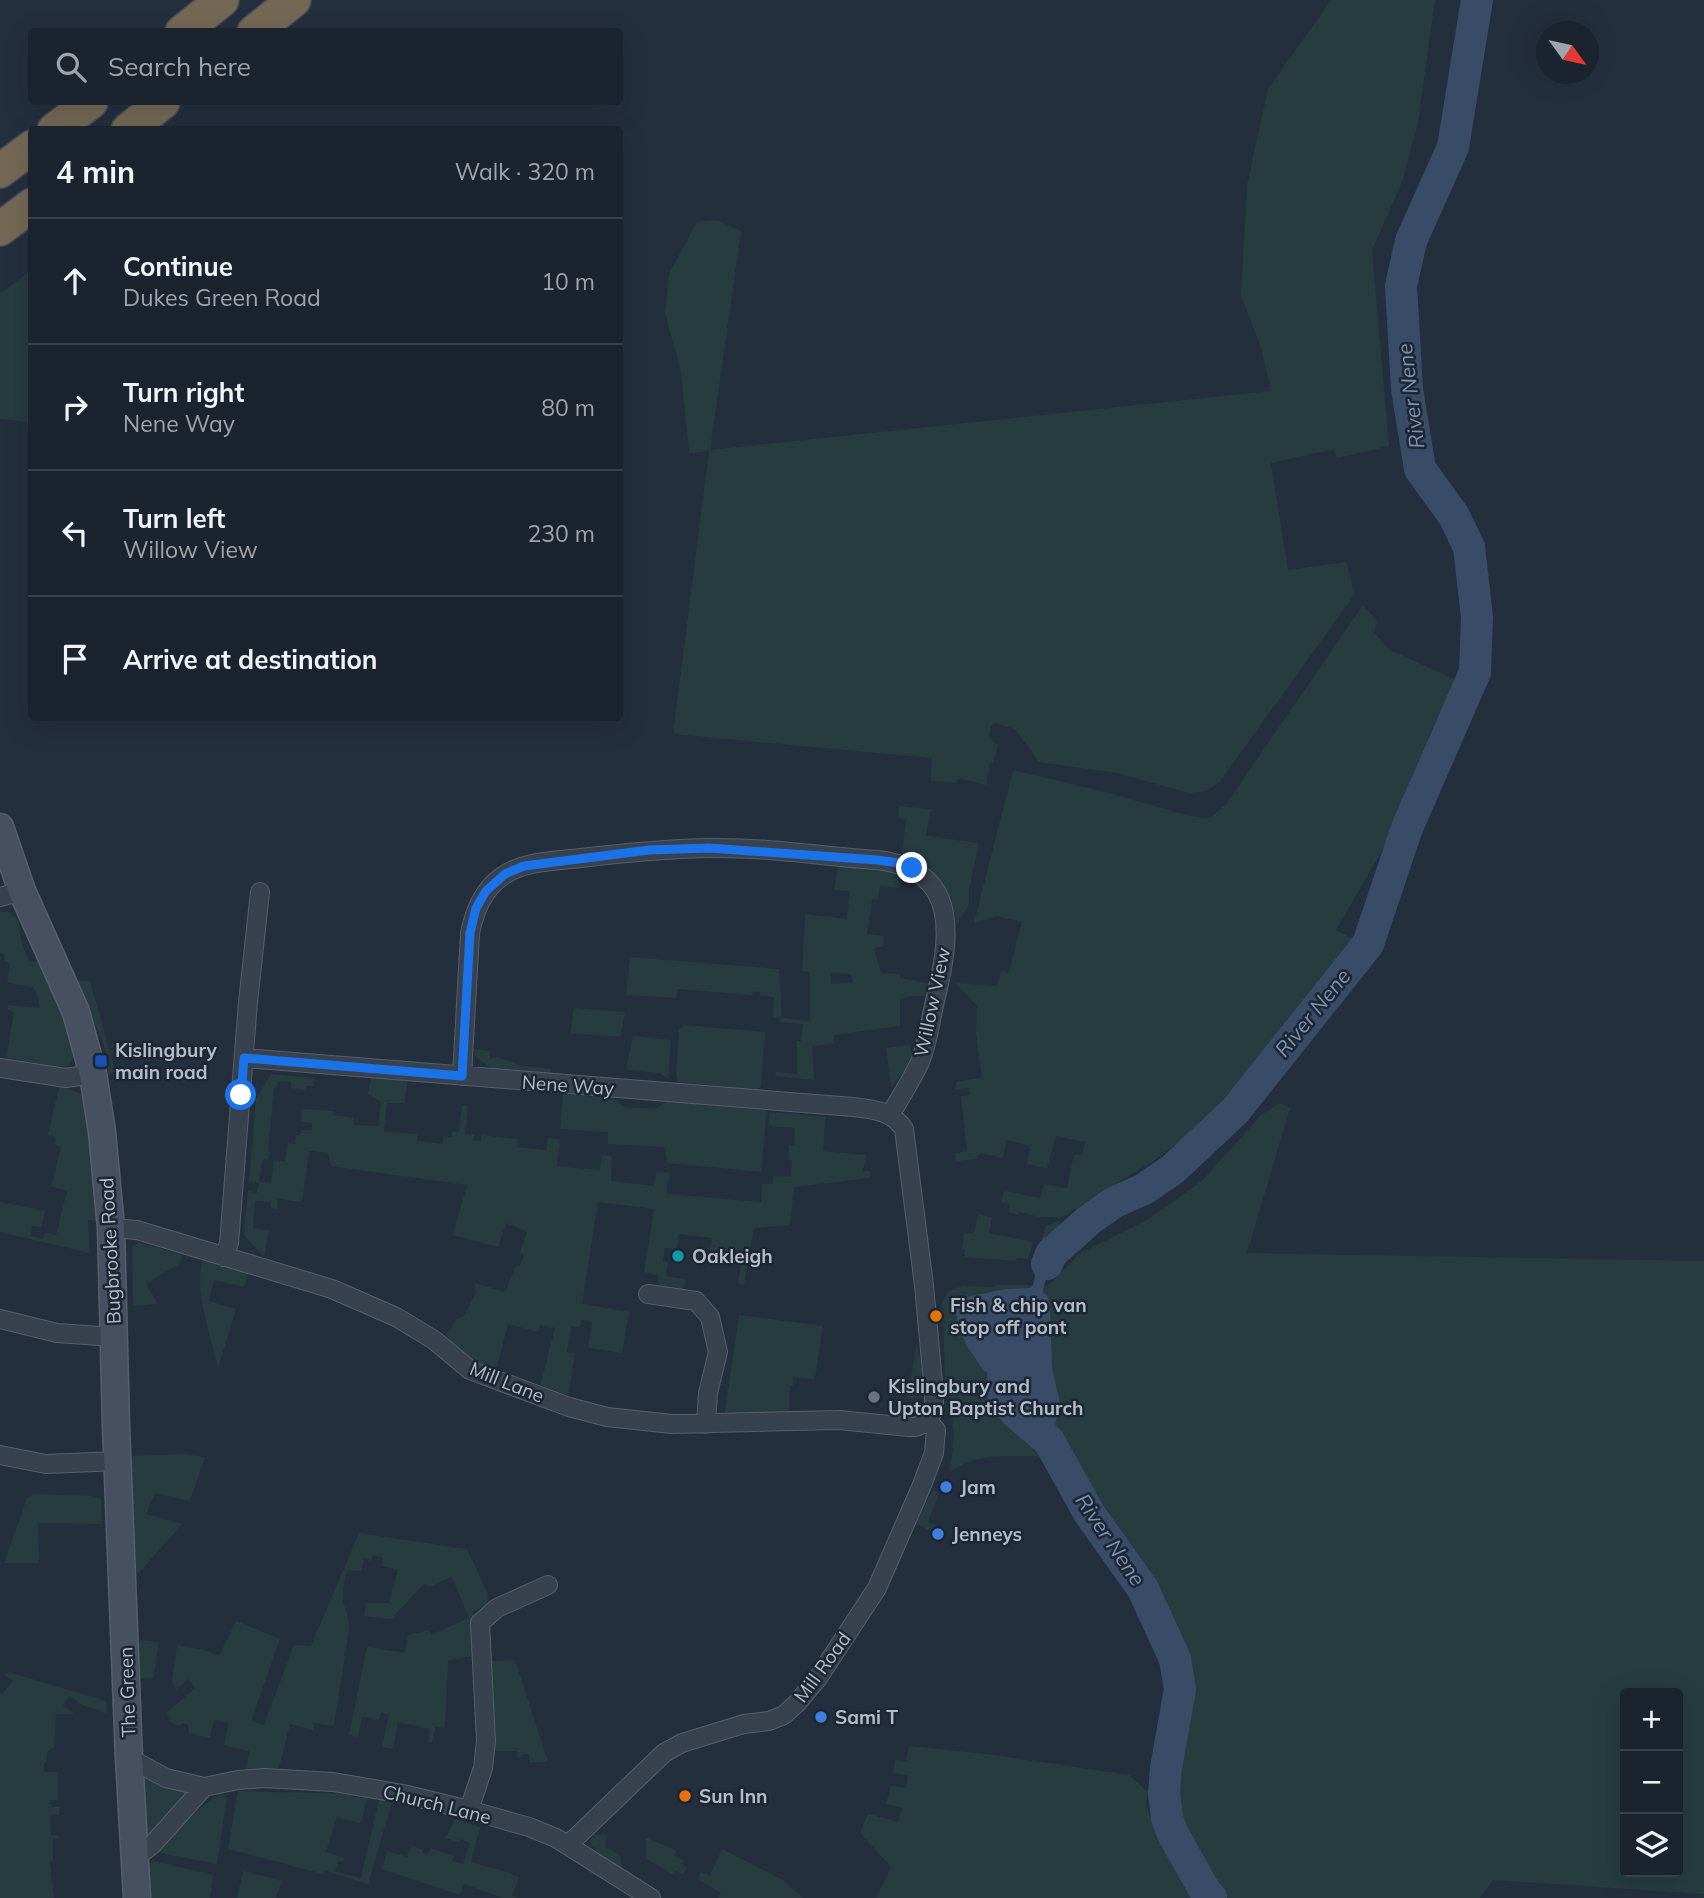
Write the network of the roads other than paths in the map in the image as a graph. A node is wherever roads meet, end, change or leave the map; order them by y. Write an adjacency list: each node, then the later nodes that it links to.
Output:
1 (222, 0): 3 (highway)
2 (294, 0): 4 (highway)
3 (187, 28)
4 (259, 28)
5 (87, 105): 7 (highway)
6 (159, 105): 8 (highway)
7 (59, 126)
8 (133, 126)
9 (28, 150): 10 (highway)
10 (0, 171)
11 (28, 208): 12 (highway)
12 (0, 229)
13 (0, 827): 15 (street, Bugbrooke Road)
14 (260, 892): 16 (street)
15 (11, 894): 18 (street, Bugbrooke Road)
16 (244, 1058): 19 (street, Nene Way); 22 (street)
17 (0, 1068): 18 (street)
18 (93, 1074): 21 (street, Bugbrooke Road)
19 (462, 1076): 20 (street, Nene Way); 20 (street, Willow View)
20 (890, 1115): 26 (street)
21 (111, 1228): 22 (street, Mill Lane); 25 (street, Bugbrooke Road)
22 (224, 1257): 27 (street, Mill Lane)
23 (648, 1294): 27 (street)
24 (0, 1319): 25 (street)
25 (114, 1337): 29 (street, Bugbrooke Road)
26 (928, 1421): 27 (street, Mill Lane); 35 (street, Mill Road)
27 (706, 1424)
28 (0, 1455): 29 (street)
29 (118, 1461): 31 (street, Bugbrooke Road)
30 (548, 1585): 34 (street)
31 (125, 1626): 32 (street, The Green)
32 (129, 1758): 33 (street, The Green); 36 (street, The Green)
33 (204, 1787): 34 (street, Church Lane); 36 (street)
34 (469, 1810): 35 (street, Church Lane)
35 (568, 1844): 38 (street, Church Lane)
36 (135, 1855): 37 (street, The Green)
37 (137, 1898)
38 (651, 1898)

